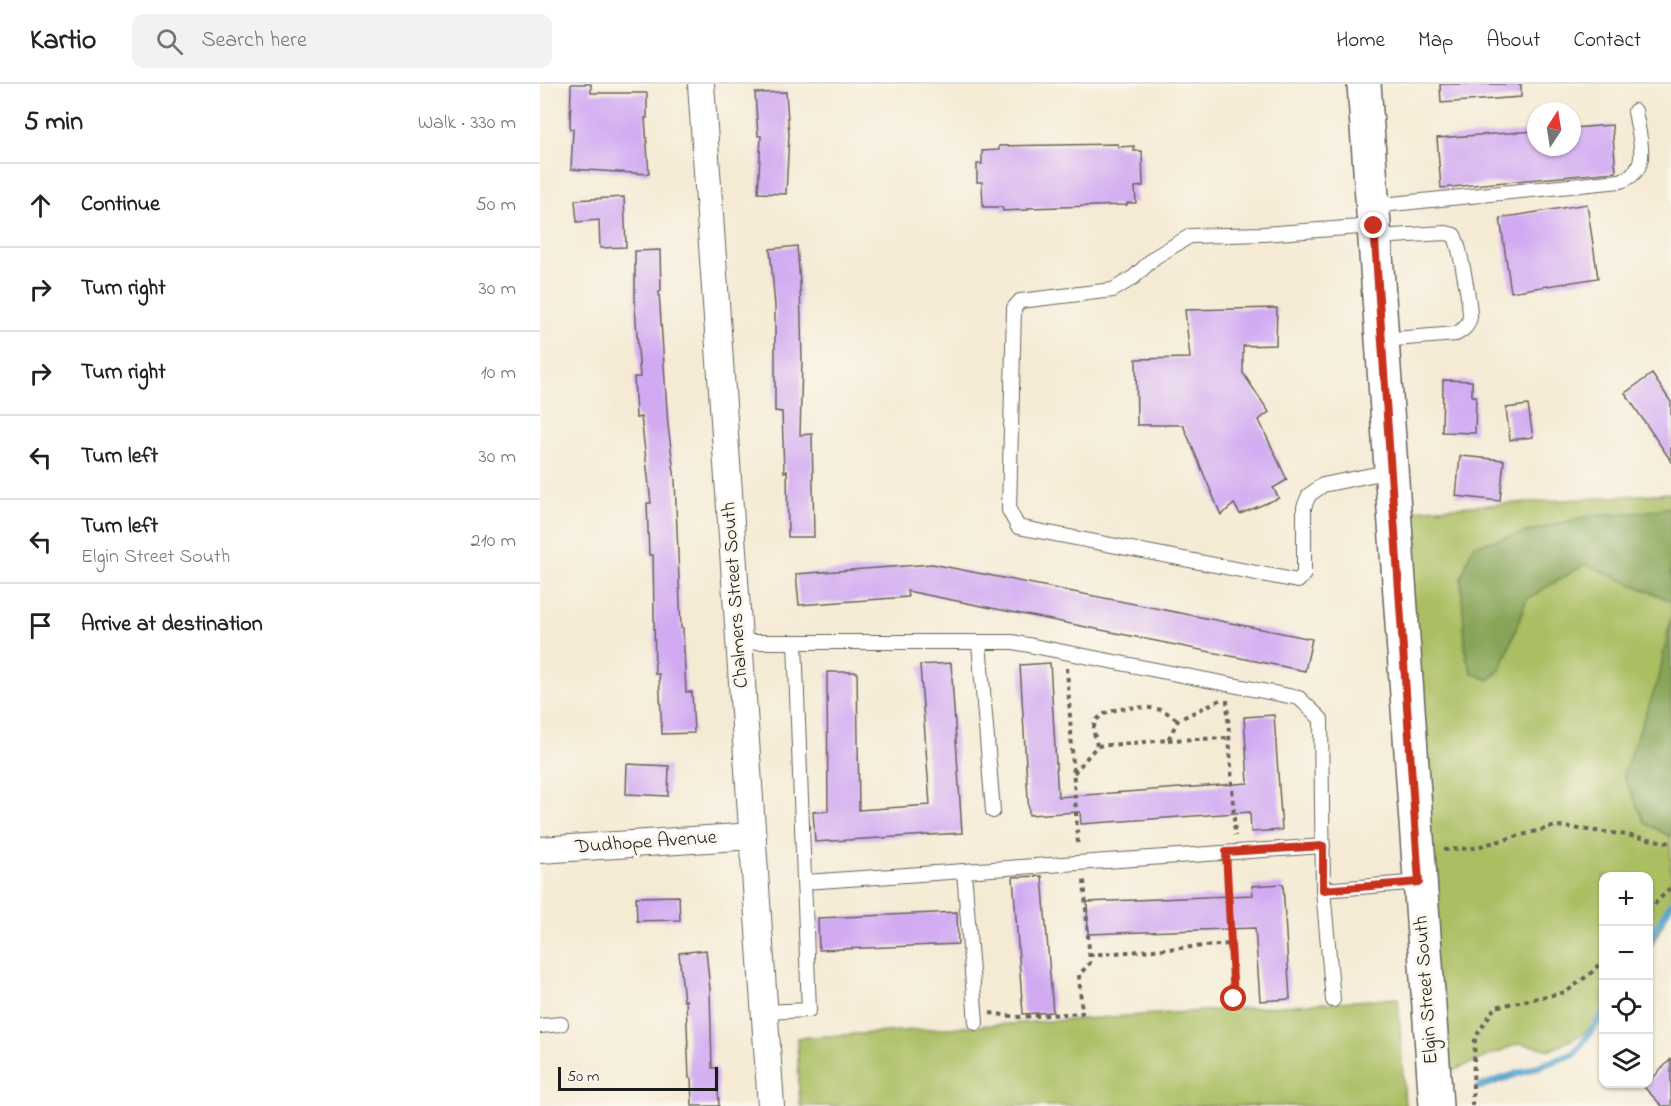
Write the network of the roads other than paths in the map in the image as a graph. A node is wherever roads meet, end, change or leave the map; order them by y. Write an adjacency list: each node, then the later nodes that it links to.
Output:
1 (701, 84): 7 (street, Chalmers Street South)
2 (1364, 84): 4 (street, Elgin Street South)
3 (1635, 111): 4 (lane)
4 (1374, 223): 5 (street, Elgin Street South); 5 (lane); 6 (lane)
5 (1382, 340): 6 (street, Elgin Street South)
6 (1391, 471): 16 (street, Elgin Street South)
7 (740, 642): 8 (lane); 11 (street, Chalmers Street South)
8 (795, 642): 9 (lane); 15 (lane)
9 (979, 643): 10 (lane); 12 (lane)
10 (993, 812)
11 (753, 836): 13 (street, Dudhope Avenue); 19 (street, Chalmers Street South)
12 (1323, 846): 14 (lane); 17 (lane)
13 (540, 850)
14 (964, 871): 15 (lane); 20 (lane)
15 (805, 882): 19 (lane)
16 (1419, 882): 17 (lane); 24 (street, Elgin Street South)
17 (1323, 890): 18 (lane)
18 (1333, 1000)
19 (765, 1012): 23 (street, Chalmers Street South)
20 (975, 1023)
21 (561, 1024): 22 (lane)
22 (540, 1026)
23 (771, 1106)
24 (1436, 1106)

